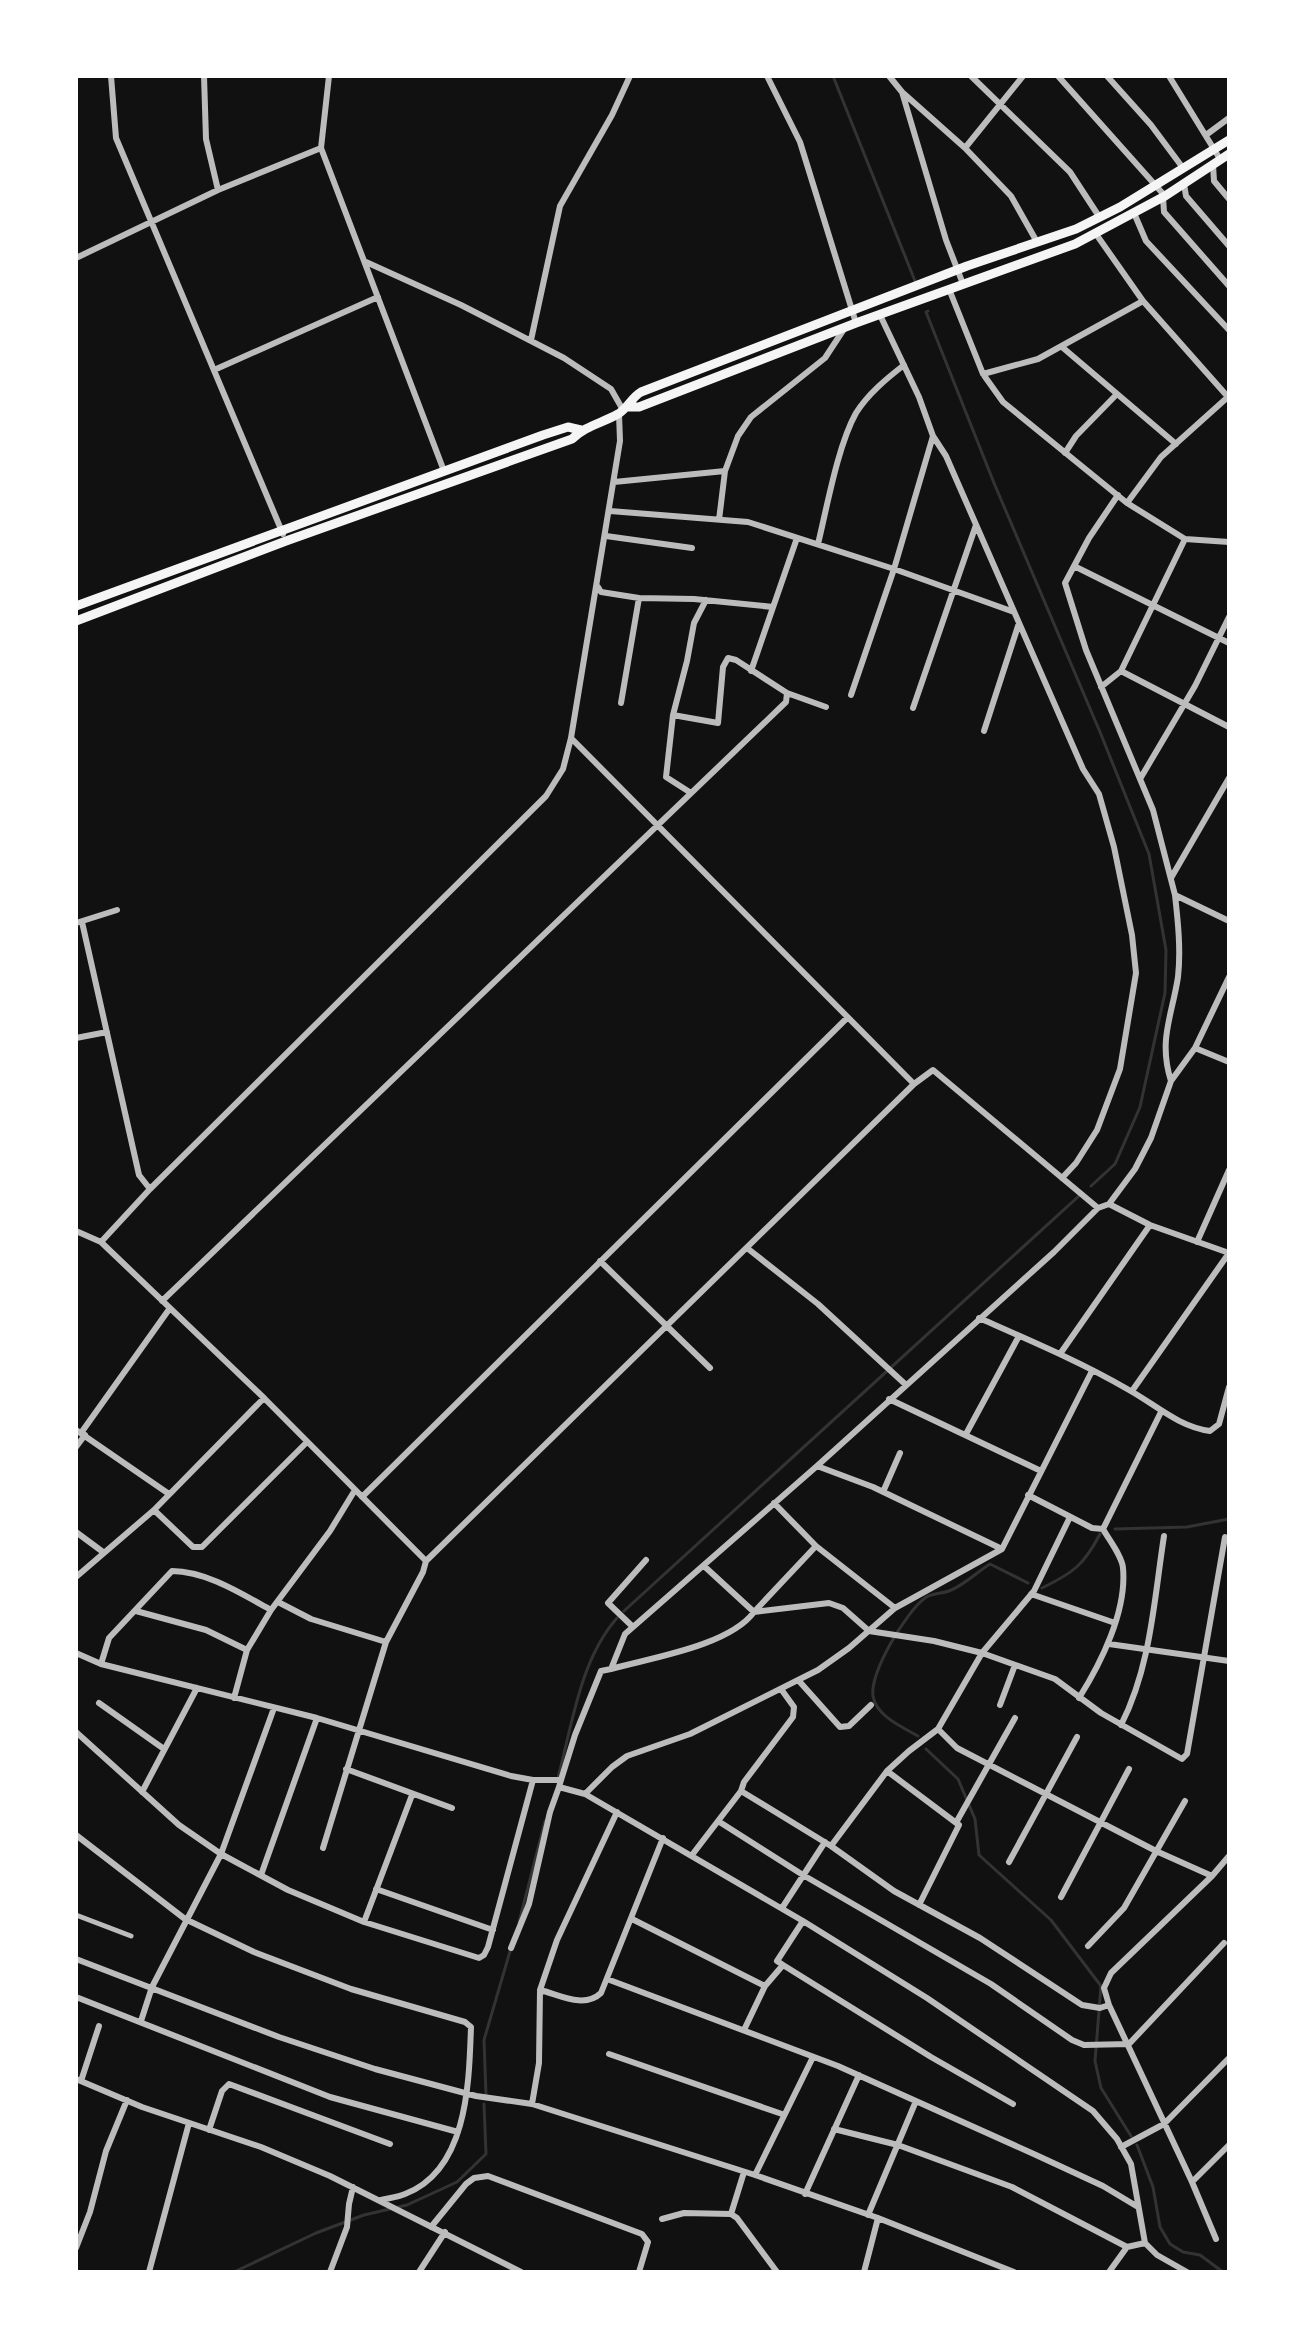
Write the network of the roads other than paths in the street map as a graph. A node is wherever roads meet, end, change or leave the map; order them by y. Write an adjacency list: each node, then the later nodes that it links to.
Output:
1 (111, 76): 29 (street)
2 (204, 76): 24 (street)
3 (329, 76): 17 (street)
4 (630, 76): 46 (street)
5 (767, 76): 41 (street)
6 (889, 76): 12 (street)
7 (971, 76): 13 (street)
8 (1023, 76): 13 (street)
9 (1058, 76): 23 (street)
10 (1107, 76): 21 (street)
11 (1169, 76): 15 (street)
12 (902, 92): 18 (street); 35 (street)
13 (1001, 105): 18 (street); 28 (street)
14 (1229, 118): 15 (street)
15 (1206, 135): 19 (street)
16 (1229, 140): 19 (main road)
17 (321, 148): 24 (street); 34 (street)
18 (965, 148): 31 (street)
19 (1214, 149): 20 (street); 21 (main road)
20 (1221, 159): 22 (main road); 26 (street)
21 (1183, 168): 23 (main road)
22 (1184, 184): 25 (main road); 32 (street)
23 (1155, 185): 25 (street); 28 (main road)
24 (218, 190): 29 (street)
25 (1164, 197): 27 (main road); 37 (street)
26 (1229, 199)
27 (1134, 213): 30 (main road); 45 (street)
28 (1100, 218): 31 (main road)
29 (152, 223): 33 (street); 49 (street)
30 (1096, 234): 36 (main road); 40 (street)
31 (1037, 242): 35 (main road)
32 (1229, 246)
33 (76, 258)
34 (365, 261): 39 (street); 46 (street)
35 (958, 270): 36 (street); 41 (main road)
36 (963, 284): 38 (main road)
37 (1229, 286)
38 (949, 289): 42 (main road); 50 (street)
39 (378, 297): 49 (street); 58 (street)
40 (1143, 301): 47 (street); 52 (street)
41 (852, 310): 43 (street); 53 (main road)
42 (880, 315): 43 (main road); 48 (street)
43 (856, 323): 44 (main road)
44 (844, 329): 53 (main road); 59 (street)
45 (1229, 330)
46 (531, 340): 53 (street)
47 (1062, 347): 50 (street); 51 (street)
48 (904, 365): 55 (street); 72 (street)
49 (214, 370): 66 (street)
50 (983, 374): 57 (street)
51 (1117, 394): 56 (street); 57 (street)
52 (1229, 396): 56 (street)
53 (623, 410): 54 (main road); 60 (street)
54 (581, 430): 58 (main road); 70 (main road)
55 (933, 436): 65 (street); 75 (street)
56 (1176, 444): 62 (street)
57 (1065, 453): 61 (street)
58 (444, 471): 66 (main road)
59 (725, 471): 60 (street); 64 (street)
60 (614, 482): 63 (street)
61 (1118, 495): 62 (street); 74 (street)
62 (1127, 503): 69 (street)
63 (610, 511): 64 (street); 67 (street)
64 (719, 520): 68 (street)
65 (976, 525): 77 (street); 83 (street)
66 (282, 531): 70 (street); 81 (main road)
67 (606, 536): 73 (street); 76 (street)
68 (797, 538): 72 (street); 82 (street)
69 (1185, 539): 71 (street); 80 (street)
70 (286, 541): 85 (main road)
71 (1229, 542)
72 (818, 544): 75 (street)
73 (692, 548)
74 (1074, 566): 80 (street); 91 (street)
75 (894, 569): 77 (street); 93 (street)
76 (598, 587): 78 (street); 101 (street)
77 (953, 590): 83 (street); 97 (street)
78 (639, 598): 79 (street); 94 (street)
79 (706, 600): 82 (street); 98 (street)
80 (1153, 605): 87 (street); 90 (street)
81 (76, 606)
82 (773, 607): 89 (street)
83 (1014, 612): 86 (street)
84 (1229, 617): 87 (street)
85 (76, 621)
86 (1019, 623): 100 (street); 120 (street)
87 (1219, 638): 88 (street); 95 (street)
88 (1229, 643)
89 (751, 671): 92 (street); 98 (street)
90 (1121, 671): 91 (street); 95 (street)
91 (1101, 687): 103 (street)
92 (787, 693): 96 (street); 104 (street)
93 (851, 695)
94 (621, 703)
95 (1184, 704): 99 (street); 103 (street)
96 (826, 707)
97 (913, 708)
98 (673, 715): 104 (street)
99 (1229, 727)
100 (984, 731)
101 (571, 738): 105 (street); 121 (street)
102 (1229, 778): 106 (street)
103 (1140, 779): 106 (street)
104 (691, 793): 105 (street)
105 (657, 825): 112 (street); 131 (street)
106 (1171, 878): 107 (street)
107 (1175, 895): 109 (street); 117 (street)
108 (117, 910): 110 (street)
109 (1229, 921)
110 (79, 922): 113 (street)
111 (1229, 977): 115 (street)
112 (847, 1018): 118 (street); 130 (street)
113 (107, 1032): 114 (street); 121 (street)
114 (76, 1038)
115 (1195, 1048): 116 (street); 117 (street)
116 (1229, 1062)
117 (1171, 1081): 122 (street)
118 (914, 1084): 120 (street); 128 (street)
119 (1229, 1170): 127 (street)
120 (1062, 1178): 123 (street)
121 (150, 1189): 126 (street)
122 (1109, 1204): 123 (street); 124 (street)
123 (1098, 1208): 133 (street)
124 (1150, 1225): 127 (street); 136 (street)
125 (77, 1235): 126 (street)
126 (101, 1242): 131 (street)
127 (1197, 1242): 129 (street)
128 (747, 1248): 134 (street); 139 (street)
129 (1229, 1253): 141 (street)
130 (600, 1261): 134 (street); 156 (street)
131 (162, 1301): 132 (street)
132 (170, 1308): 142 (street); 145 (street)
133 (979, 1318): 135 (street); 139 (street)
134 (666, 1327): 137 (street); 169 (street)
135 (1019, 1336): 136 (street); 146 (street)
136 (1060, 1354): 138 (street)
137 (710, 1368)
138 (1092, 1371): 141 (street); 151 (street)
139 (905, 1384): 143 (street)
140 (1229, 1387): 144 (street)
141 (1132, 1391): 144 (street)
142 (264, 1398): 147 (street); 154 (street)
143 (889, 1399): 146 (street); 150 (street)
144 (1161, 1412): 160 (street)
145 (81, 1433): 148 (street); 154 (street)
146 (966, 1434): 151 (street)
147 (307, 1442): 152 (street); 158 (street)
148 (76, 1447)
149 (900, 1453): 153 (street)
150 (817, 1466): 153 (street); 157 (street)
151 (1041, 1471): 155 (street)
152 (355, 1490): 156 (street); 174 (street)
153 (883, 1492): 165 (street)
154 (169, 1494): 158 (street)
155 (1028, 1495): 159 (street); 165 (street)
156 (362, 1497): 169 (street)
157 (774, 1503): 164 (street); 170 (street)
158 (154, 1510): 166 (street)
159 (1070, 1517): 160 (street); 173 (street)
160 (1103, 1529): 179 (street)
161 (76, 1532): 166 (street)
162 (1164, 1536): 185 (street)
163 (1225, 1537): 188 (street)
164 (816, 1546): 175 (street); 178 (street)
165 (1002, 1549): 175 (street)
166 (103, 1552): 171 (street)
167 (646, 1560): 180 (street)
168 (76, 1561): 171 (street)
169 (426, 1561): 182 (street)
170 (704, 1566): 178 (street); 180 (street)
171 (85, 1568): 172 (street)
172 (76, 1577)
173 (1031, 1594): 179 (street); 187 (street)
174 (278, 1602): 176 (street); 182 (street)
175 (895, 1608): 181 (street)
176 (271, 1610): 177 (street); 184 (street)
177 (136, 1611): 184 (street); 190 (street)
178 (754, 1612): 181 (street); 192 (street)
179 (1115, 1623): 183 (street)
180 (633, 1627): 192 (street)
181 (869, 1631): 187 (street); 193 (street)
182 (386, 1642): 206 (street)
183 (1109, 1644): 185 (street); 197 (street)
184 (247, 1650): 196 (street)
185 (1147, 1651): 188 (street); 204 (street)
186 (76, 1653): 190 (street)
187 (982, 1653): 191 (street); 205 (street)
188 (1203, 1657): 189 (street); 204 (street)
189 (1229, 1661)
190 (101, 1664): 194 (street)
191 (1015, 1665): 197 (street); 200 (street)
192 (611, 1669): 215 (street)
193 (799, 1681): 195 (street); 199 (street)
194 (197, 1688): 196 (street); 209 (street)
195 (781, 1689): 216 (street); 219 (street)
196 (234, 1698): 201 (street)
197 (1079, 1698): 204 (street)
198 (99, 1703): 209 (street)
199 (871, 1705)
200 (1000, 1705)
201 (274, 1708): 202 (street); 232 (street)
202 (317, 1718): 206 (street); 236 (street)
203 (1015, 1718): 210 (street)
204 (1121, 1725)
205 (938, 1729): 210 (street); 213 (street)
206 (361, 1730): 211 (street); 214 (street)
207 (76, 1732): 217 (street)
208 (1077, 1737): 218 (street)
209 (164, 1749): 217 (street)
210 (988, 1764): 218 (street); 225 (street)
211 (346, 1769): 220 (street); 230 (street)
212 (1129, 1769): 226 (street)
213 (887, 1771): 225 (street); 229 (street)
214 (533, 1780): 215 (street); 248 (street)
215 (560, 1783): 219 (street); 252 (street)
216 (741, 1791): 224 (street); 229 (street)
217 (142, 1792): 232 (street)
218 (1046, 1793): 226 (street); 235 (street)
219 (585, 1794): 223 (street)
220 (412, 1795): 222 (street); 239 (street)
221 (1185, 1801): 231 (street)
222 (452, 1808)
223 (617, 1812): 228 (street); 258 (street)
224 (718, 1821): 233 (street); 237 (street)
225 (957, 1821): 241 (street)
226 (1102, 1823): 231 (street); 240 (street)
227 (76, 1835): 244 (street)
228 (663, 1838): 233 (street); 245 (street)
229 (828, 1844): 237 (street); 241 (street)
230 (323, 1848)
231 (1156, 1851): 238 (street); 251 (street)
232 (221, 1854): 236 (street); 244 (street)
233 (692, 1855): 242 (street)
234 (1229, 1856): 238 (street)
235 (1009, 1862)
236 (261, 1875): 247 (street)
237 (803, 1875): 242 (street); 264 (street)
238 (1212, 1876): 260 (street)
239 (376, 1889): 247 (street); 248 (street)
240 (1061, 1897)
241 (919, 1905): 260 (street)
242 (782, 1908): 246 (street)
243 (76, 1915): 249 (street)
244 (185, 1919): 257 (street); 270 (street)
245 (632, 1919): 255 (street); 256 (street)
246 (803, 1921): 254 (street); 284 (street)
247 (364, 1922): 248 (street)
248 (493, 1930)
249 (131, 1936)
250 (1224, 1943): 264 (street)
251 (1088, 1946)
252 (511, 1948)
253 (76, 1959): 257 (street)
254 (783, 1965): 256 (street); 274 (street)
255 (607, 1979): 258 (street); 263 (street)
256 (765, 1986): 263 (street)
257 (152, 1987): 261 (street); 270 (street)
258 (540, 1990): 273 (street)
259 (76, 1997): 261 (street)
260 (1109, 2005): 264 (street)
261 (141, 2021): 280 (street)
262 (99, 2026): 269 (street)
263 (744, 2030): 266 (street)
264 (1129, 2044): 277 (street)
265 (609, 2054): 275 (street)
266 (813, 2057): 268 (street); 275 (street)
267 (1229, 2058): 277 (street)
268 (859, 2075): 272 (street); 278 (street)
269 (78, 2080): 271 (street)
270 (468, 2094): 273 (street); 280 (street)
271 (127, 2100): 276 (street); 301 (street)
272 (916, 2101): 282 (street); 291 (street)
273 (532, 2104): 285 (street)
274 (1013, 2104)
275 (782, 2114): 286 (street)
276 (189, 2123): 279 (street); 302 (street)
277 (1164, 2124): 284 (street); 287 (street)
278 (834, 2129): 282 (street); 289 (street)
279 (209, 2130): 281 (street); 288 (street)
280 (458, 2132): 290 (street)
281 (390, 2144)
282 (898, 2145): 293 (street); 300 (street)
283 (1229, 2145): 287 (street)
284 (1121, 2147): 291 (street)
285 (744, 2172): 286 (street); 292 (street)
286 (755, 2175): 289 (street)
287 (1192, 2182): 298 (street)
288 (353, 2187): 290 (street); 303 (street)
289 (805, 2194): 293 (street)
290 (384, 2202): 296 (street)
291 (1138, 2207): 299 (street)
292 (731, 2214): 295 (street); 307 (street)
293 (868, 2215): 294 (street)
294 (878, 2218): 308 (street); 309 (street)
295 (662, 2219)
296 (431, 2227): 297 (street); 306 (street)
297 (445, 2232): 304 (street); 305 (street)
298 (1216, 2239)
299 (1145, 2243): 300 (street); 311 (street)
300 (1127, 2247): 310 (street)
301 (76, 2248)
302 (149, 2272)
303 (330, 2272)
304 (419, 2272)
305 (521, 2272)
306 (639, 2272)
307 (777, 2272)
308 (864, 2272)
309 (1014, 2272)
310 (1109, 2272)
311 (1187, 2272)

